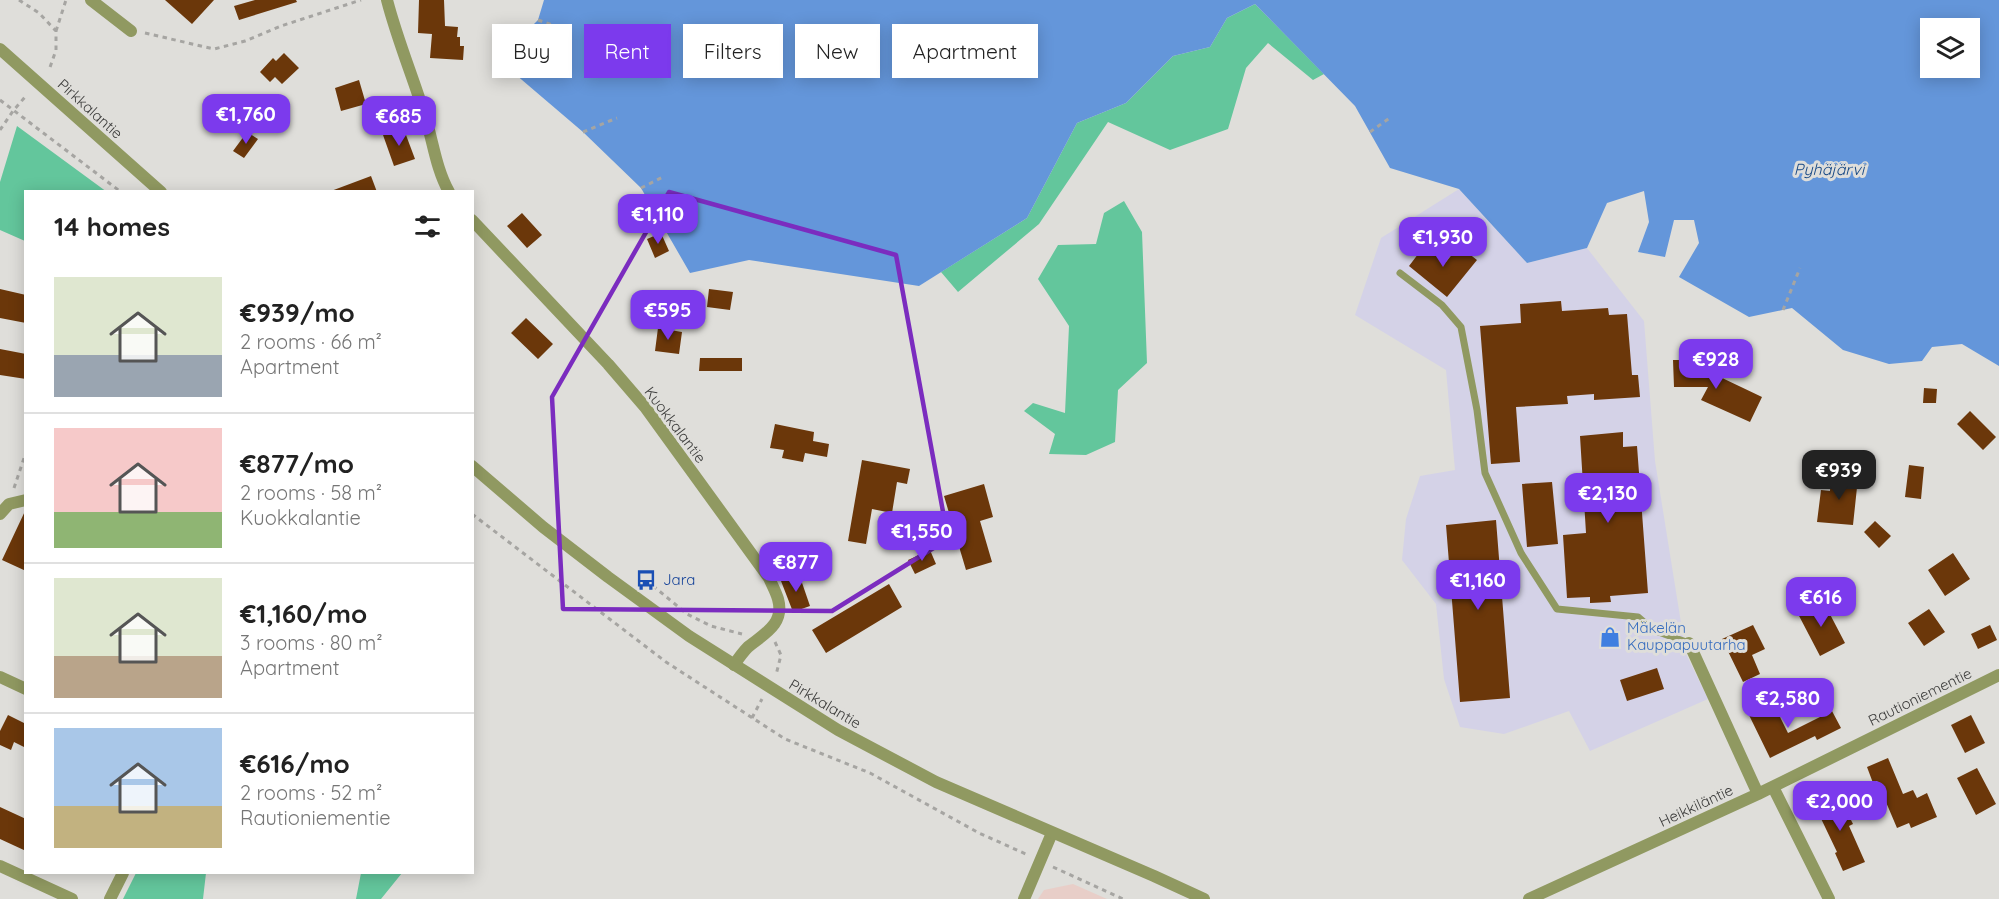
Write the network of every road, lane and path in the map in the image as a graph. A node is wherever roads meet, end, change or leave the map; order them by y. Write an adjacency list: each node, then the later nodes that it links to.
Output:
1 (19, 0): 8 (path)
2 (66, 0): 8 (path)
3 (91, 0): 9 (street)
4 (362, 0): 9 (path)
5 (387, 0): 24 (street)
6 (538, 20): 7 (path)
7 (550, 24)
8 (56, 31): 11 (path)
9 (131, 31)
10 (0, 49): 23 (street, Pirkkalantie)
11 (49, 70)
12 (25, 96): 14 (path)
13 (0, 100): 14 (path)
14 (12, 111): 17 (path); 22 (path)
15 (1391, 117): 19 (path)
16 (617, 118): 18 (path)
17 (0, 130)
18 (583, 132)
19 (1370, 132)
20 (663, 177): 21 (path)
21 (641, 188)
22 (119, 190)
23 (159, 190)
24 (448, 190)
25 (474, 222): 36 (street, Kuokkalantie)
26 (1800, 268): 28 (path)
27 (1400, 273): 37 (lane)
28 (1783, 310)
29 (24, 458): 32 (path)
30 (474, 468): 38 (street, Pirkkalantie)
31 (24, 500): 32 (street)
32 (9, 504): 33 (street)
33 (0, 514)
34 (474, 516): 45 (path)
35 (646, 580): 36 (path)
36 (760, 638): 38 (street, Kuokkalantie)
37 (1689, 643): 43 (street, Heikkiläntie)
38 (734, 665): 44 (street, Pirkkalantie)
39 (1999, 675): 42 (street, Rautioniementie)
40 (0, 677): 41 (street)
41 (24, 688)
42 (1773, 787): 43 (street, Rautioniementie); 54 (street)
43 (1758, 794): 53 (street, Heikkiläntie)
44 (1052, 833): 45 (street); 52 (street, Pirkkalantie)
45 (1041, 861): 50 (street); 51 (path)
46 (0, 866): 48 (street)
47 (122, 874): 49 (street)
48 (72, 899)
49 (110, 899)
50 (1024, 899)
51 (1123, 899)
52 (1204, 899)
53 (1529, 899)
54 (1829, 899)

